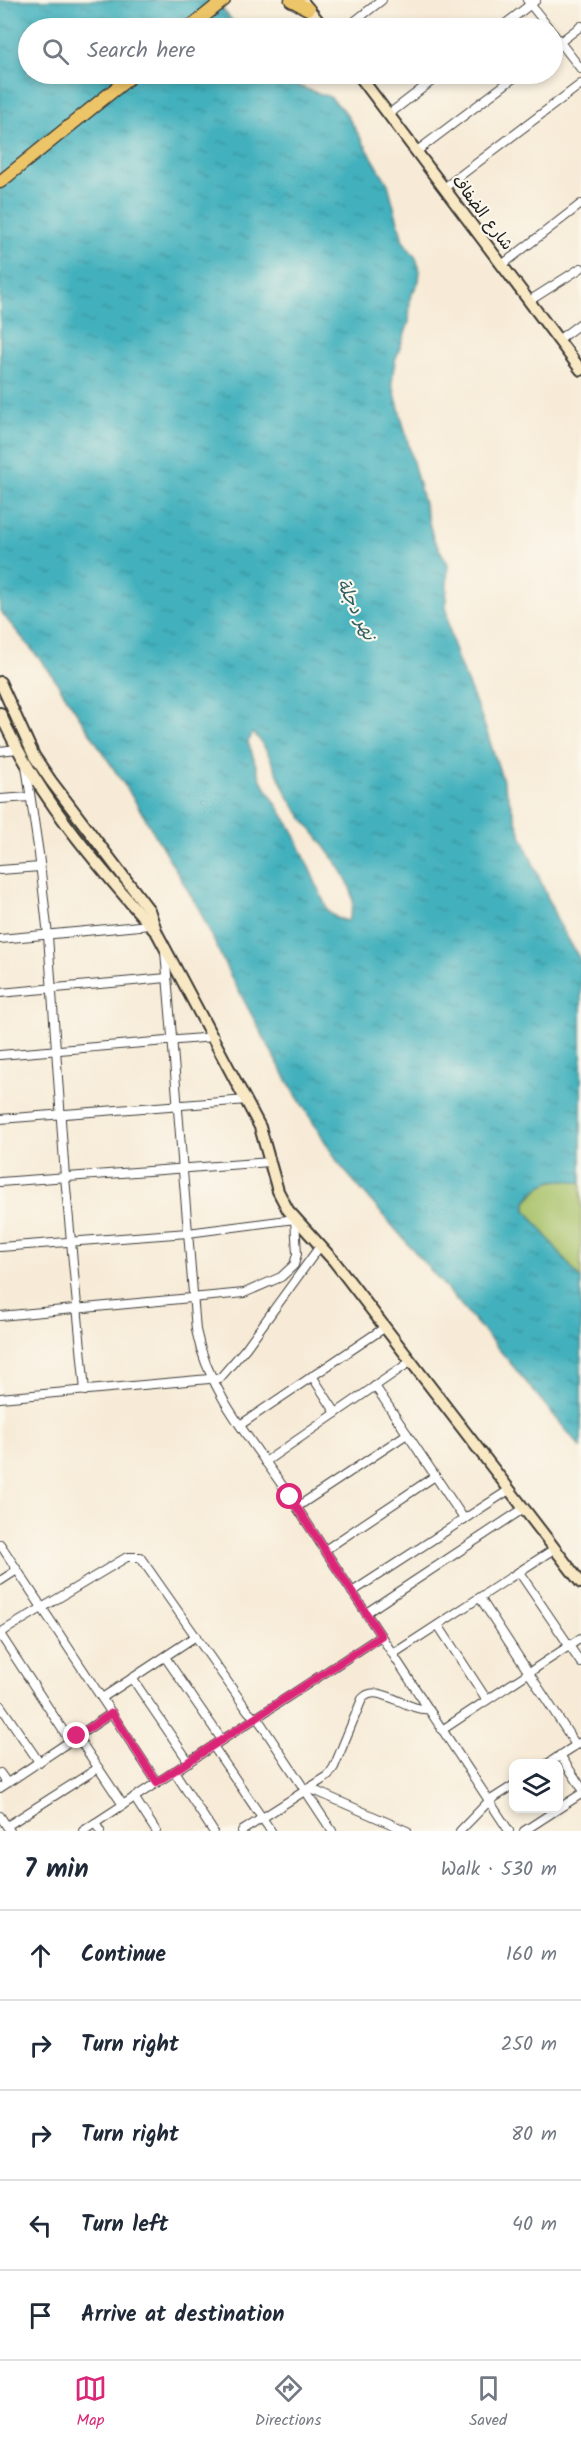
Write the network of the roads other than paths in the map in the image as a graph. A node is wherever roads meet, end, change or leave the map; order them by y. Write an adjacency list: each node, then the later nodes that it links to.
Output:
1 (291, 0): 5 (main road)
2 (382, 0): 8 (street)
3 (223, 1): 6 (main road)
4 (531, 2): 9 (street); 10 (street)
5 (305, 4): 7 (main road)
6 (202, 18)
7 (316, 18)
8 (359, 18)
9 (512, 18)
10 (542, 18)
11 (581, 26): 12 (street)
12 (563, 40)
13 (563, 46): 14 (street)
14 (581, 69)
15 (122, 84): 22 (main road)
16 (366, 84): 20 (main road, شارع الضفاف)
17 (428, 84): 20 (street)
18 (506, 84): 21 (street)
19 (581, 84): 23 (street)
20 (389, 114): 21 (main road, شارع الضفاف)
21 (417, 151): 23 (main road, شارع الضفاف)
22 (0, 182)
23 (444, 188): 25 (main road, شارع الضفاف)
24 (581, 204): 25 (street)
25 (502, 265): 27 (main road, شارع الضفاف)
26 (581, 268): 27 (street)
27 (529, 301): 29 (main road, شارع الضفاف)
28 (581, 323): 29 (street)
29 (558, 340): 30 (main road, شارع الضفاف)
30 (579, 365)
31 (0, 682): 40 (main road)
32 (0, 713): 33 (main road)
33 (17, 749): 34 (street); 35 (main road)
34 (0, 751)
35 (26, 765): 36 (street); 40 (main road)
36 (30, 796): 37 (street); 38 (street)
37 (0, 799)
38 (40, 867): 39 (street); 41 (street)
39 (0, 870)
40 (153, 929): 41 (street); 43 (main road)
41 (48, 936): 42 (street); 45 (street)
42 (0, 939)
43 (164, 946): 44 (street); 47 (main road)
44 (167, 978): 45 (street); 48 (street)
45 (52, 989): 46 (street); 49 (street)
46 (0, 993)
47 (214, 1037): 48 (street); 51 (main road)
48 (172, 1042): 49 (street); 52 (street)
49 (56, 1051): 50 (street); 53 (street)
50 (0, 1055)
51 (247, 1100): 52 (street); 55 (main road)
52 (177, 1106): 53 (street); 56 (street)
53 (60, 1114): 54 (street); 57 (street)
54 (0, 1119)
55 (270, 1161): 56 (street); 59 (main road)
56 (182, 1169): 57 (street); 60 (street)
57 (64, 1177): 58 (street); 61 (street)
58 (0, 1182)
59 (295, 1219): 60 (street); 62 (main road); 64 (street)
60 (188, 1233): 61 (street); 64 (street)
61 (70, 1242): 63 (street); 65 (street)
62 (320, 1246): 67 (main road); 70 (street)
63 (0, 1248)
64 (193, 1298): 65 (street); 70 (street)
65 (76, 1308): 66 (street); 72 (street)
66 (0, 1316)
67 (384, 1328): 68 (main road); 69 (street)
68 (410, 1362): 71 (street); 79 (main road)
69 (312, 1376): 74 (street); 75 (street)
70 (213, 1380): 72 (street); 75 (street)
71 (375, 1386): 74 (street); 76 (street)
72 (85, 1391): 73 (street)
73 (0, 1398)
74 (336, 1413): 77 (street)
75 (240, 1425): 77 (street)
76 (407, 1434): 78 (street); 80 (street)
77 (265, 1462): 80 (street)
78 (435, 1476): 82 (street); 85 (street)
79 (508, 1490): 81 (main road); 82 (street)
80 (297, 1507): 85 (street)
81 (524, 1509): 84 (main road); 93 (street)
82 (464, 1519): 90 (street)
83 (0, 1544): 86 (street)
84 (554, 1549): 87 (street); 89 (main road)
85 (325, 1550): 90 (street)
86 (17, 1570): 88 (street); 92 (street)
87 (519, 1572): 91 (street); 99 (street)
88 (0, 1581)
89 (581, 1583)
90 (352, 1592): 93 (street)
91 (480, 1598): 94 (street); 103 (street)
92 (42, 1607): 95 (street); 96 (street); 105 (street)
93 (366, 1613): 97 (street)
94 (438, 1625): 100 (street); 106 (street)
95 (0, 1634): 112 (street)
96 (196, 1636): 101 (street); 110 (street)
97 (381, 1636): 100 (street); 110 (street)
98 (581, 1638): 99 (street)
99 (569, 1646): 102 (street); 103 (street)
100 (393, 1654): 108 (street)
101 (165, 1656): 104 (street); 113 (street)
102 (581, 1664)
103 (529, 1673): 106 (street); 114 (street)
104 (132, 1678): 105 (street); 119 (street)
105 (102, 1698): 109 (street)
106 (487, 1700): 111 (street)
107 (0, 1705): 118 (street)
108 (429, 1708): 111 (street); 127 (street)
109 (112, 1713): 112 (street); 123 (street)
110 (256, 1718): 113 (street); 127 (street)
111 (442, 1730): 130 (street)
112 (73, 1739): 118 (street); 120 (street)
113 (222, 1740): 115 (street)
114 (578, 1743): 116 (street)
115 (213, 1746): 119 (street); 133 (street)
116 (560, 1755): 117 (street); 125 (street)
117 (554, 1759)
118 (39, 1762): 124 (street)
119 (189, 1762): 121 (street)
120 (98, 1768): 131 (street); 135 (street)
121 (174, 1771): 123 (street); 139 (street)
122 (0, 1773): 124 (street)
123 (157, 1782): 129 (street)
124 (3, 1785)
125 (581, 1787)
126 (509, 1788): 130 (street)
127 (307, 1789): 133 (street); 142 (street); 143 (street)
128 (581, 1794): 146 (street)
129 (134, 1797): 131 (street); 138 (street)
130 (489, 1801): 144 (street); 145 (street)
131 (123, 1805): 134 (street)
132 (0, 1816): 135 (street)
133 (262, 1818): 140 (street); 141 (street)
134 (95, 1823): 136 (street); 137 (street)
135 (9, 1829)
136 (82, 1831)
137 (100, 1831)
138 (156, 1831)
139 (213, 1831)
140 (242, 1831)
141 (271, 1831)
142 (332, 1831)
143 (407, 1831)
144 (460, 1831)
145 (508, 1831)
146 (524, 1831)

